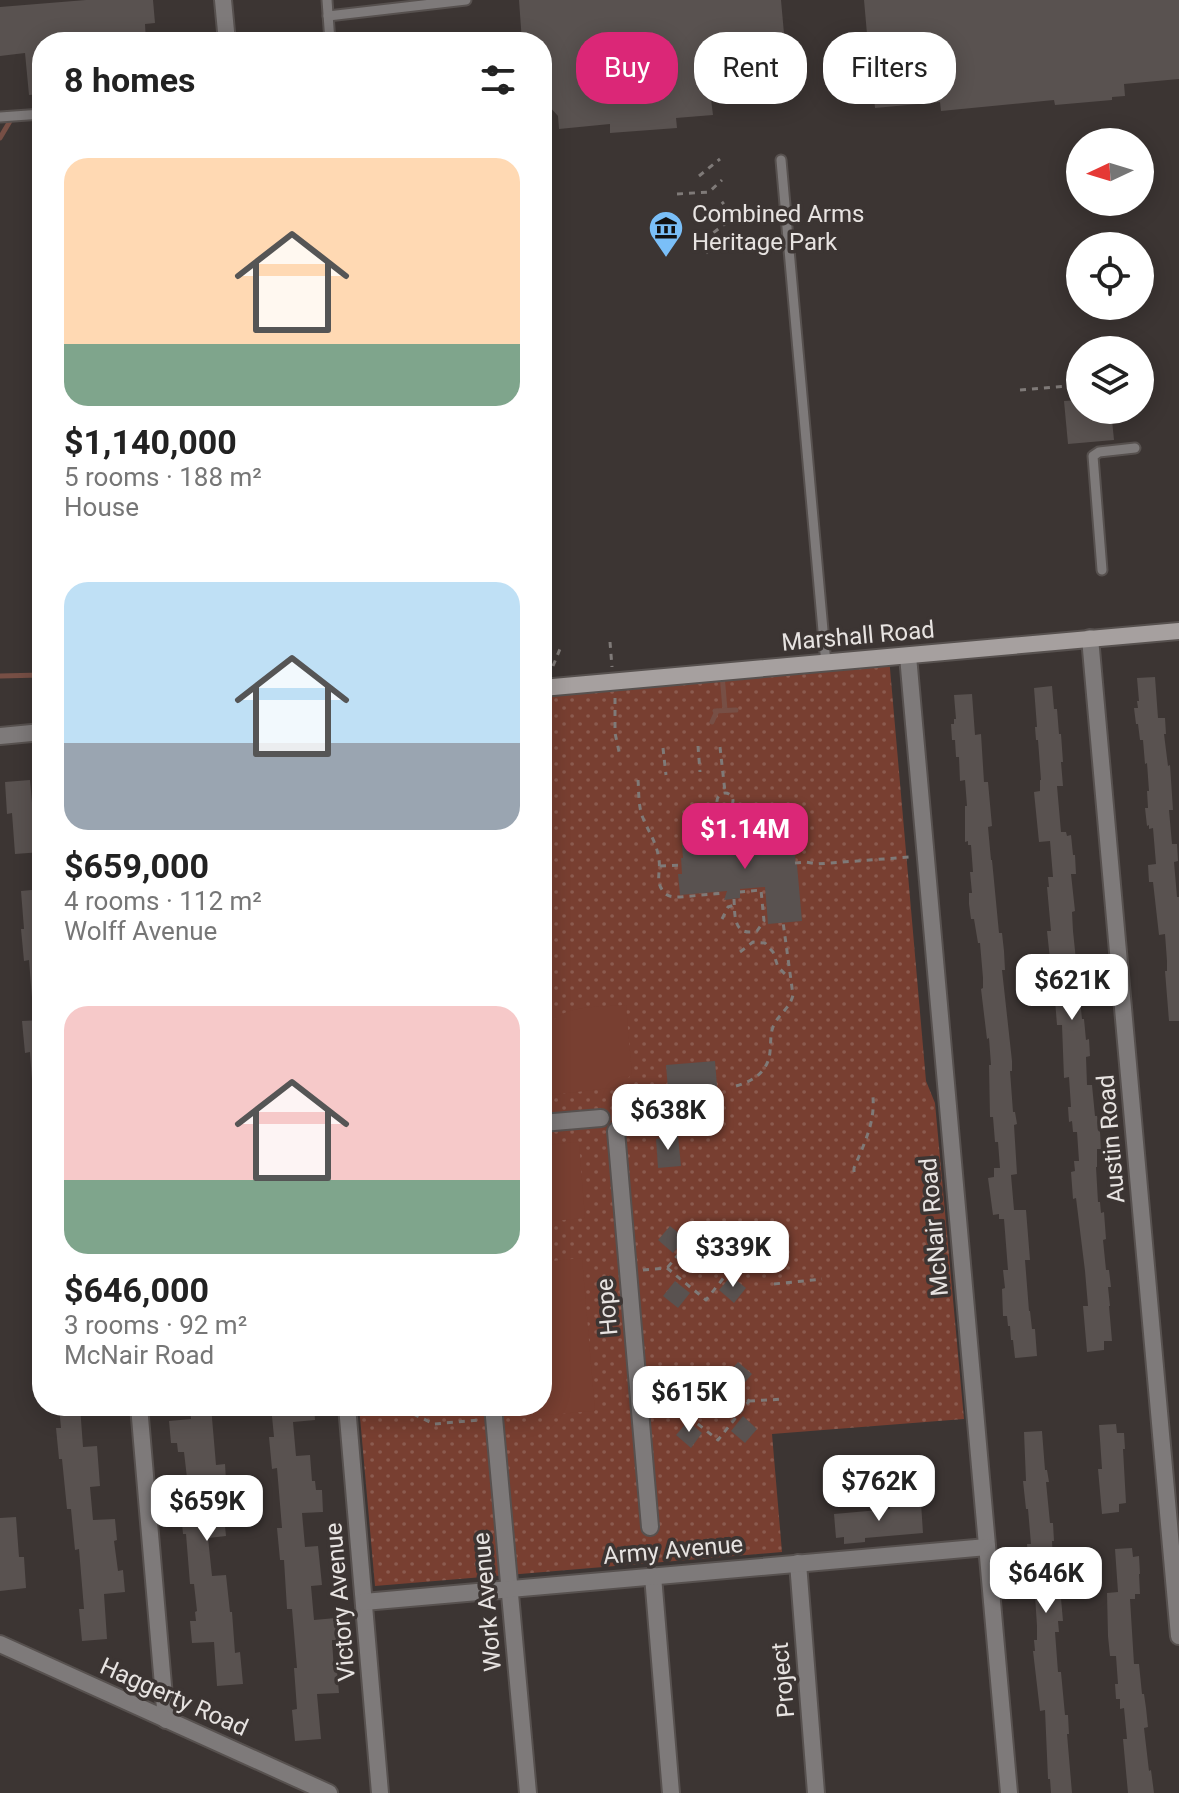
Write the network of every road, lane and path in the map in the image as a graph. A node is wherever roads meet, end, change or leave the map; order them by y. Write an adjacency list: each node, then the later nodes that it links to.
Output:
1 (223, 0): 5 (street)
2 (327, 0): 4 (lane)
3 (466, 0): 4 (lane)
4 (328, 16): 6 (lane)
5 (226, 32)
6 (329, 32)
7 (32, 115): 8 (lane)
8 (0, 117)
9 (720, 159): 11 (path)
10 (781, 160): 28 (lane)
11 (699, 176)
12 (722, 180): 13 (path)
13 (677, 194)
14 (724, 202): 15 (path)
15 (703, 219)
16 (726, 223): 18 (path)
17 (727, 235): 19 (path)
18 (704, 240)
19 (706, 253)
20 (1066, 386): 21 (path)
21 (1020, 390)
22 (1135, 448): 23 (lane)
23 (1102, 570)
24 (1179, 631): 25 (street, Marshall Road)
25 (1090, 638): 27 (street, Marshall Road); 83 (street, Austin Road)
26 (562, 644): 29 (path)
27 (908, 656): 28 (street, Marshall Road); 42 (street, McNair Road)
28 (826, 664): 30 (street, Marshall Road)
29 (553, 666)
30 (552, 687)
31 (32, 733): 32 (street)
32 (0, 736)
33 (698, 746): 36 (path)
34 (720, 747): 39 (path)
35 (663, 748): 37 (path)
36 (700, 772)
37 (666, 775)
38 (638, 780): 45 (path)
39 (725, 792): 40 (path); 40 (path)
40 (726, 809): 41 (path)
41 (728, 834)
42 (926, 855): 43 (path); 78 (street, McNair Road)
43 (795, 863)
44 (681, 865): 45 (path)
45 (660, 866): 47 (path)
46 (740, 892): 52 (path)
47 (725, 893)
48 (734, 899): 49 (path)
49 (734, 905): 50 (path); 52 (path)
50 (722, 919)
51 (783, 922): 55 (path)
52 (751, 932): 53 (path)
53 (753, 942): 54 (path); 55 (path)
54 (740, 952)
55 (791, 979): 56 (path)
56 (736, 1086)
57 (873, 1097): 61 (path)
58 (601, 1118): 59 (street)
59 (552, 1122)
60 (616, 1131): 65 (street, Hope)
61 (854, 1172)
62 (773, 1259): 63 (path)
63 (737, 1261): 64 (path); 64 (path)
64 (667, 1268): 65 (path)
65 (628, 1272): 71 (street, Hope)
66 (822, 1279): 67 (path)
67 (774, 1284)
68 (785, 1399): 69 (path)
69 (749, 1401): 70 (path); 70 (path)
70 (679, 1409): 71 (path)
71 (640, 1412): 77 (street, Hope)
72 (140, 1416): 85 (street)
73 (348, 1416): 82 (street, Victory Avenue)
74 (417, 1416): 75 (path)
75 (478, 1416)
76 (494, 1416): 81 (street, Work Avenue)
77 (650, 1527)
78 (987, 1547): 79 (street, Army Avenue); 91 (street, McNair Road)
79 (798, 1563): 80 (street, Army Avenue); 90 (street, Project)
80 (653, 1576): 81 (street, Army Avenue); 89 (street)
81 (511, 1589): 82 (street, Army Avenue); 88 (street, Work Avenue)
82 (364, 1602): 87 (street, Victory Avenue)
83 (1179, 1636)
84 (0, 1644): 85 (street, Haggerty Road)
85 (166, 1720): 86 (street, Haggerty Road)
86 (329, 1793)
87 (380, 1793)
88 (528, 1793)
89 (671, 1793)
90 (816, 1793)
91 (1009, 1793)

